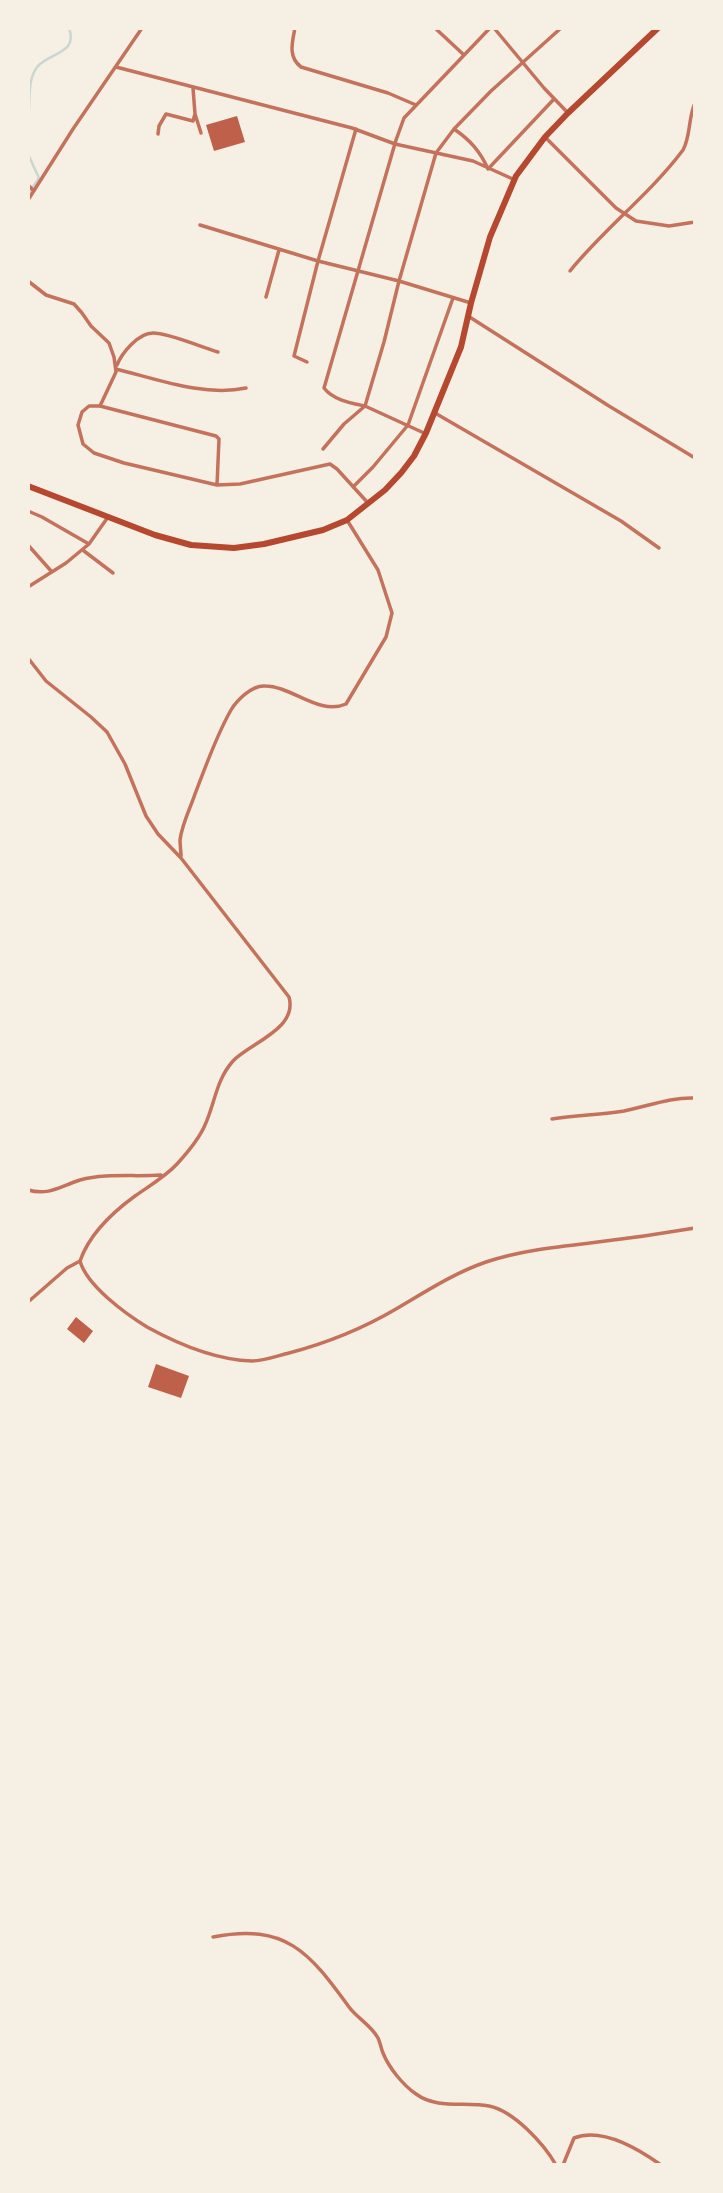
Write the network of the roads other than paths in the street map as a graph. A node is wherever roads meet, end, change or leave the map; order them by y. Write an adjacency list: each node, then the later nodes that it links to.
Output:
1 (142, 28): 9 (street)
2 (295, 28): 13 (street)
3 (435, 28): 7 (street)
4 (561, 28): 8 (street)
5 (658, 28): 14 (highway)
6 (495, 29): 7 (street); 8 (street)
7 (464, 55): 13 (street)
8 (522, 63): 11 (street); 17 (street)
9 (116, 67): 10 (street); 26 (street)
10 (193, 88): 15 (street); 16 (street)
11 (554, 99): 14 (street); 23 (street)
12 (695, 103): 28 (street)
13 (416, 104): 21 (street)
14 (568, 113): 20 (highway)
15 (195, 114): 18 (street); 19 (street)
16 (356, 129): 21 (street); 32 (street)
17 (454, 129): 22 (street); 23 (street)
18 (201, 133)
19 (158, 134)
20 (545, 137): 24 (highway); 28 (street)
21 (395, 144): 22 (street); 33 (street)
22 (436, 153): 23 (street); 36 (street)
23 (488, 169): 24 (street)
24 (515, 180): 39 (highway)
25 (28, 185): 26 (street)
26 (34, 191): 27 (street)
27 (28, 200)
28 (625, 215): 29 (street); 34 (street)
29 (695, 222)
30 (200, 225): 31 (street)
31 (279, 250): 32 (street); 37 (street)
32 (318, 261): 33 (street); 42 (street)
33 (357, 271): 36 (street); 46 (street)
34 (570, 271)
35 (28, 281): 43 (street)
36 (399, 281): 38 (street); 46 (street)
37 (266, 297)
38 (453, 298): 39 (street); 48 (street)
39 (471, 303): 40 (highway)
40 (468, 316): 47 (highway); 51 (street)
41 (218, 352): 43 (street)
42 (307, 362)
43 (116, 368): 44 (street); 45 (street)
44 (246, 388)
45 (100, 406): 53 (street); 53 (street)
46 (365, 406): 48 (street); 50 (street)
47 (436, 413): 49 (highway); 61 (street)
48 (408, 425): 49 (street); 54 (street)
49 (426, 433): 55 (highway)
50 (323, 449)
51 (695, 458)
52 (28, 485): 57 (highway)
53 (217, 485): 54 (street)
54 (353, 487): 55 (street)
55 (368, 503): 58 (highway)
56 (28, 512): 59 (street)
57 (108, 517): 58 (highway); 59 (street)
58 (347, 520): 67 (street)
59 (89, 544): 62 (street)
60 (28, 545): 63 (street)
61 (659, 548)
62 (83, 551): 63 (street); 64 (street)
63 (52, 572): 65 (street)
64 (113, 573)
65 (28, 587)
66 (28, 658): 67 (street)
67 (181, 858): 70 (street)
68 (695, 1098): 69 (street)
69 (552, 1119)
70 (163, 1175): 71 (street); 73 (street)
71 (28, 1190)
72 (695, 1228): 73 (street)
73 (80, 1261): 74 (street)
74 (28, 1302)
75 (214, 1937): 76 (street)
76 (556, 2165)
77 (563, 2165): 78 (street)
78 (662, 2165)

